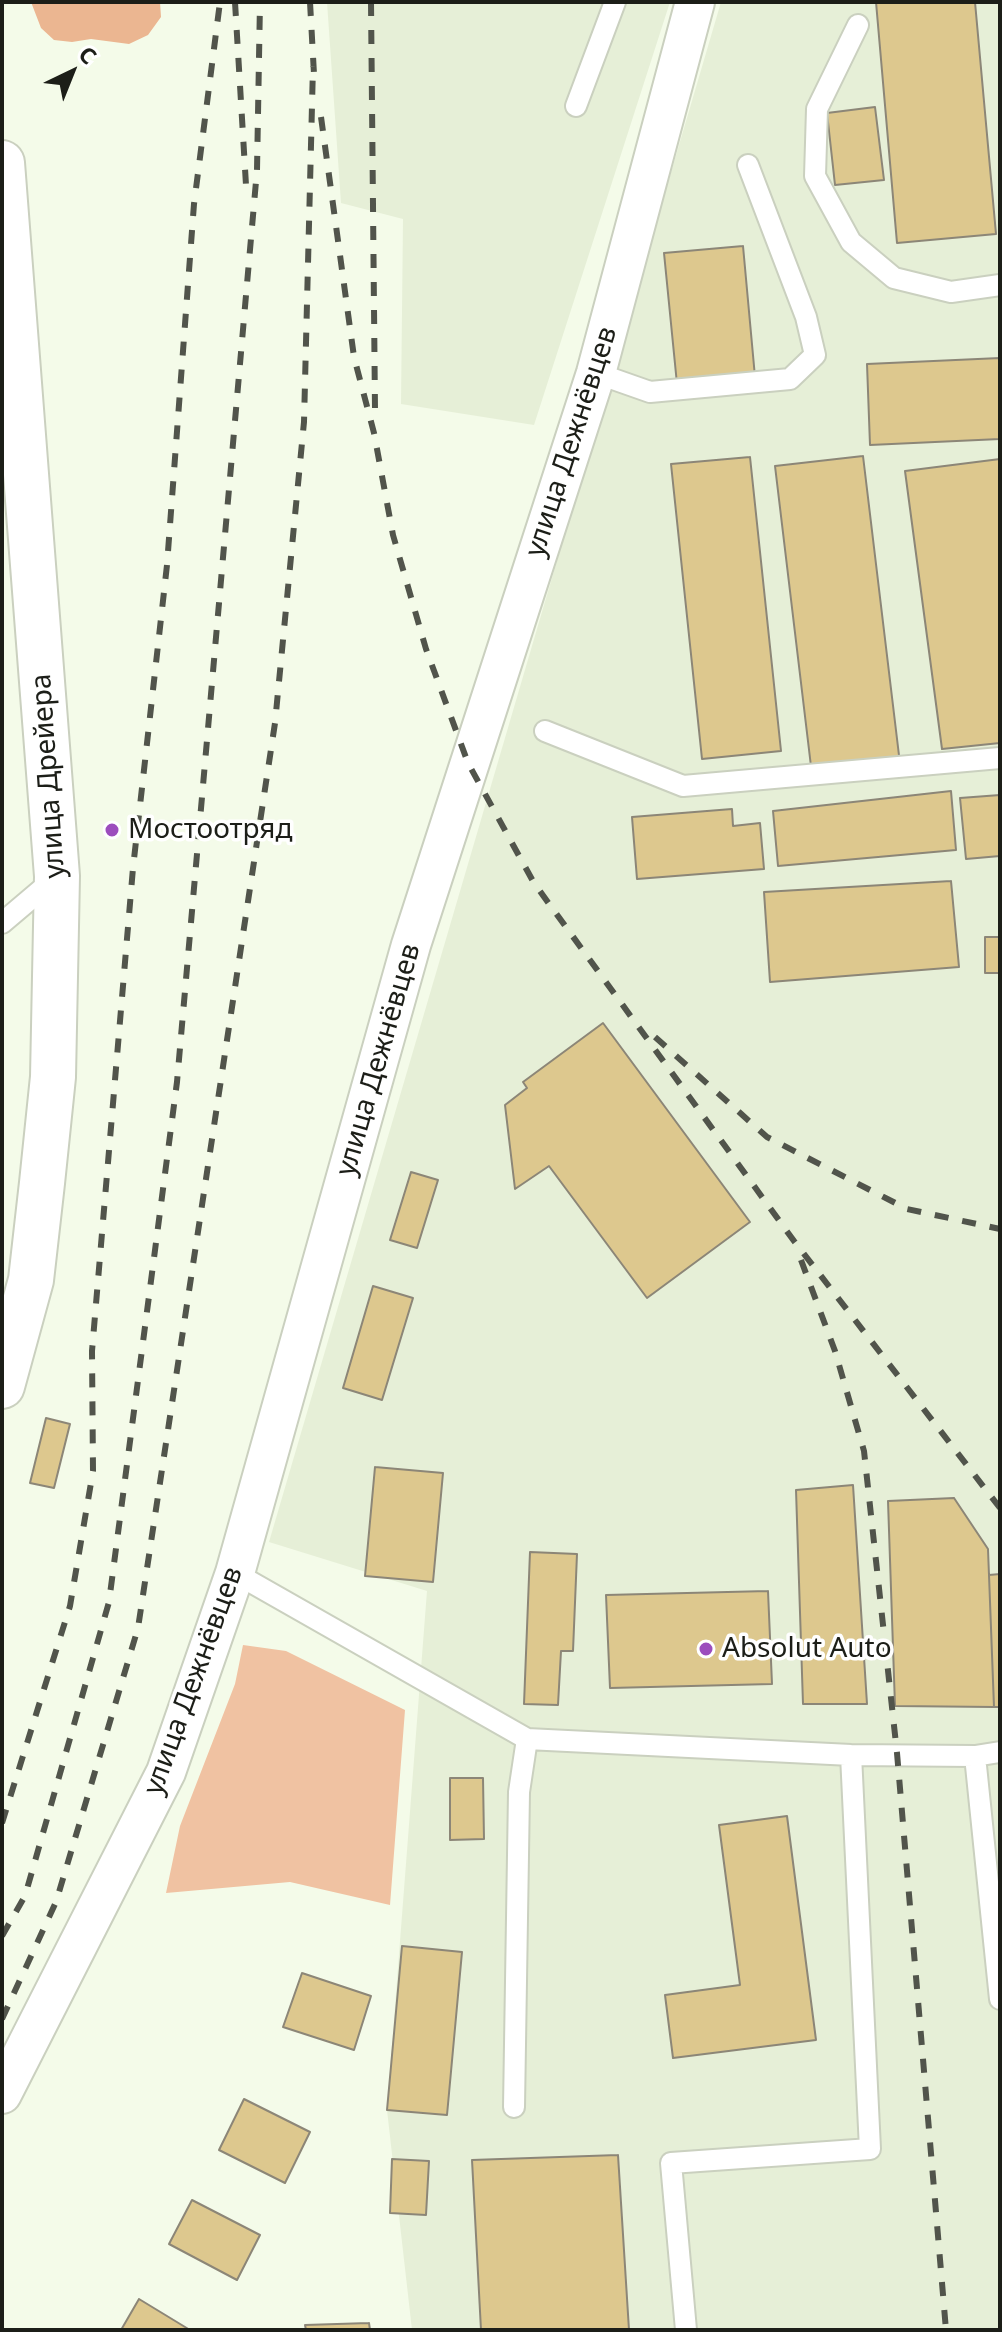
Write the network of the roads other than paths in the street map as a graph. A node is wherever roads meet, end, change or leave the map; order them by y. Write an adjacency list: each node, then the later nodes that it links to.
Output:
1 (615, 2): 4 (lane)
2 (695, 2): 8 (street, улица Дежнёвцев)
3 (858, 25): 7 (lane)
4 (576, 106)
5 (2, 163): 11 (main road, улица Дрейера)
6 (748, 165): 8 (lane)
7 (1000, 285)
8 (596, 373): 14 (street, улица Дежнёвцев)
9 (545, 731): 10 (lane)
10 (1000, 758)
11 (57, 876): 12 (lane); 13 (main road, улица Дрейера)
12 (2, 923)
13 (2, 1386)
14 (235, 1573): 15 (lane); 20 (street, улица Дежнёвцев)
15 (527, 1739): 17 (lane); 21 (lane)
16 (1000, 1752): 18 (lane)
17 (851, 1755): 18 (lane); 22 (lane)
18 (975, 1756): 19 (lane)
19 (1000, 1999)
20 (2, 2094)
21 (514, 2107)
22 (686, 2330)

